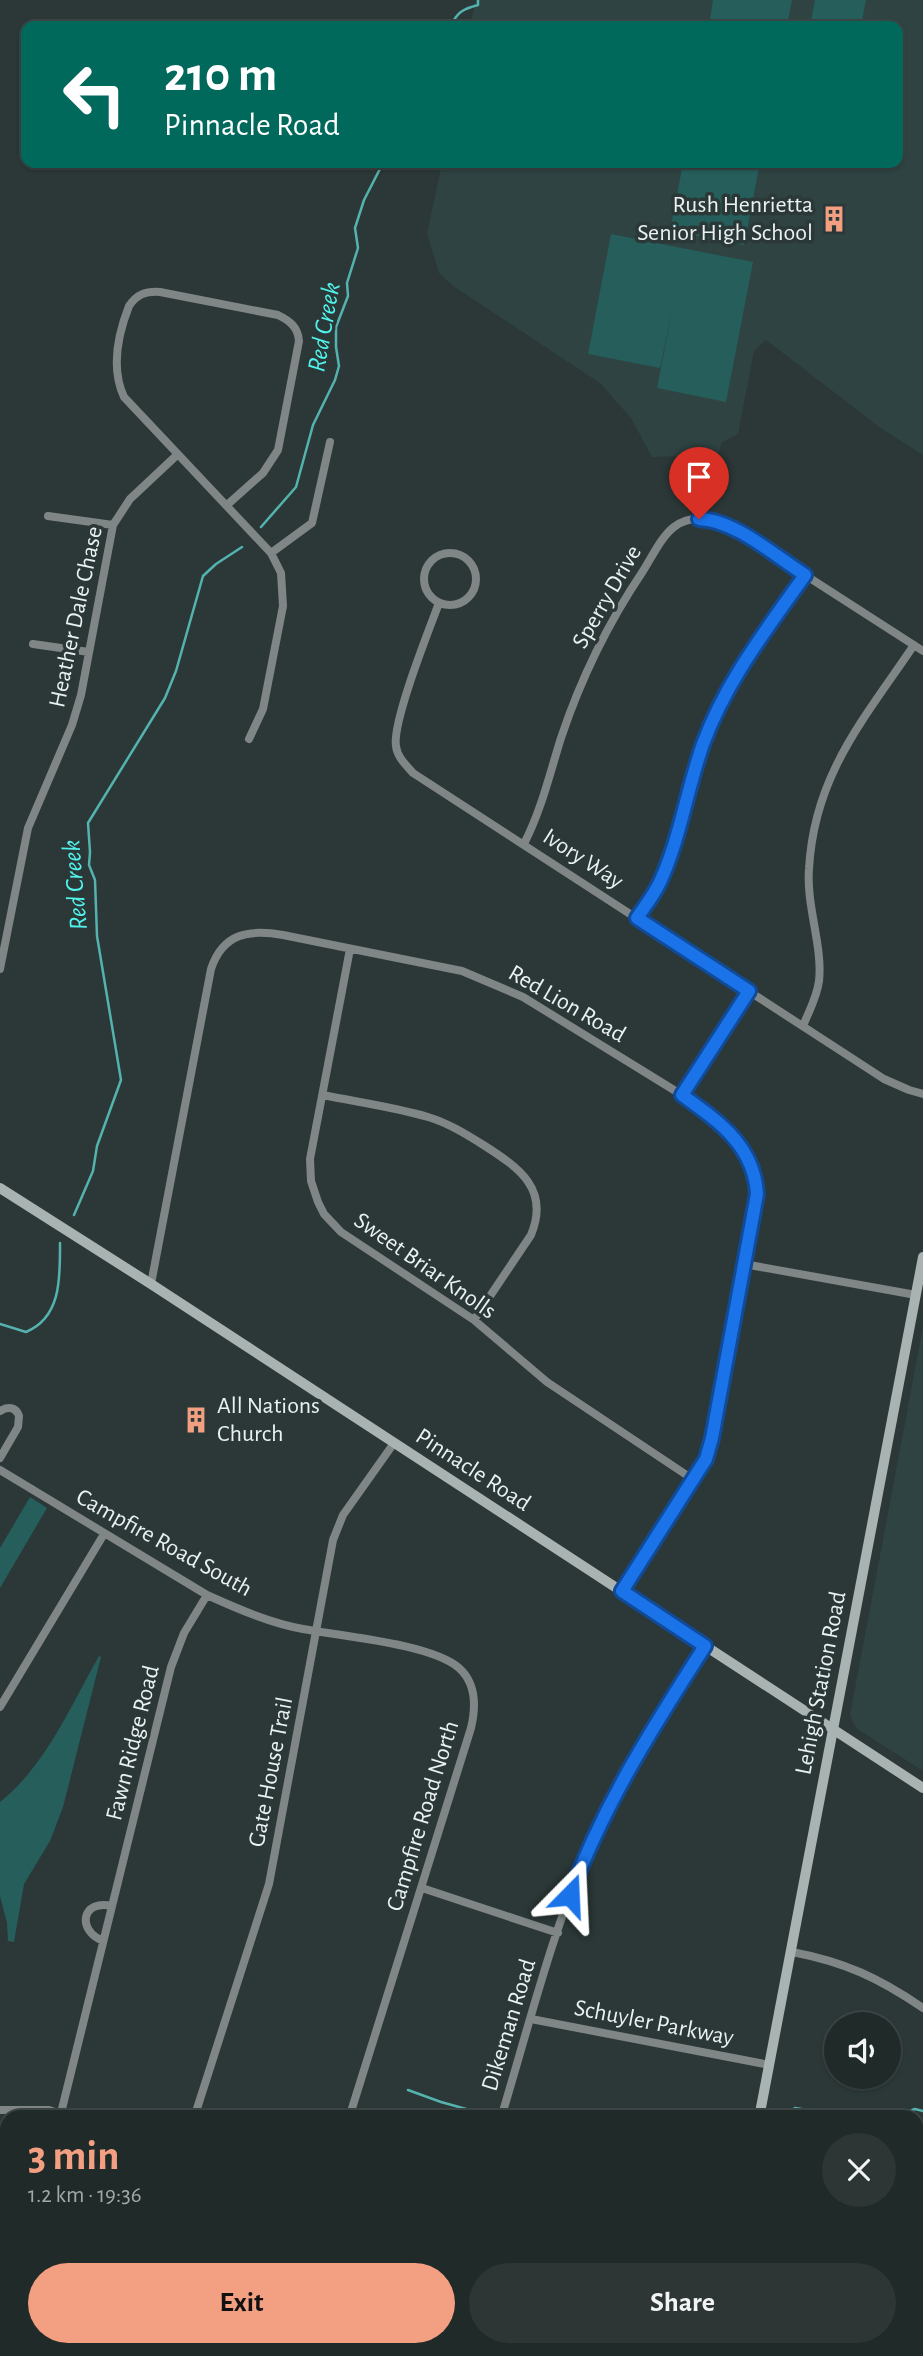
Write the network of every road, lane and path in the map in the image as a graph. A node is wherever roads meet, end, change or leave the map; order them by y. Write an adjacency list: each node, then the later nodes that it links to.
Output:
1 (330, 442): 6 (street)
2 (178, 454): 3 (street); 3 (street); 5 (street, Heather Dale Chase)
3 (227, 505): 6 (street)
4 (48, 516): 5 (street)
5 (113, 525): 12 (street, Heather Dale Chase)
6 (271, 553): 13 (street)
7 (805, 575): 10 (street, Sperry Drive); 14 (street, Sperry Drive); 15 (street)
8 (439, 603): 8 (street); 14 (street, Ivory Way)
9 (33, 644): 12 (street)
10 (914, 645): 11 (street, Sperry Drive); 19 (street)
11 (923, 651)
12 (89, 652): 17 (street, Heather Dale Chase)
13 (249, 739)
14 (524, 844): 15 (street, Ivory Way)
15 (637, 918): 18 (street, Ivory Way)
16 (350, 949): 21 (street, Sweet Briar Knolls); 22 (street, Red Lion Road); 26 (street, Red Lion Road)
17 (0, 968)
18 (749, 991): 19 (street, Ivory Way); 22 (street)
19 (803, 1026): 20 (street, Ivory Way)
20 (923, 1094)
21 (323, 1095): 28 (street, Sweet Briar Knolls); 28 (street)
22 (682, 1095): 25 (street, Red Lion Road)
23 (0, 1188): 26 (street, Pinnacle Road)
24 (923, 1257): 27 (street, Lehigh Station Road)
25 (744, 1264): 27 (street); 33 (street, Red Lion Road)
26 (151, 1284): 30 (street, Pinnacle Road)
27 (916, 1294): 40 (street, Lehigh Station Road)
28 (474, 1320): 33 (street, Sweet Briar Knolls)
29 (0, 1411): 31 (street)
30 (394, 1443): 35 (street, Pinnacle Road); 37 (street, Gate House Trail)
31 (0, 1458)
32 (0, 1470): 34 (street, Campfire Road South)
33 (694, 1480): 35 (street, Red Lion Road)
34 (104, 1534): 36 (street, Campfire Road South); 39 (street)
35 (622, 1591): 38 (street, Pinnacle Road)
36 (207, 1595): 37 (street, Campfire Road South); 43 (street, Fawn Ridge Road)
37 (317, 1631): 42 (street, Campfire Road North); 53 (street, Gate House Trail)
38 (705, 1646): 40 (street, Pinnacle Road); 44 (street, Dikeman Road)
39 (0, 1707)
40 (834, 1730): 41 (street, Pinnacle Road); 46 (street, Lehigh Station Road)
41 (923, 1788)
42 (422, 1888): 44 (street); 54 (street, Campfire Road North)
43 (112, 1906): 45 (street, Fawn Ridge Road); 45 (street)
44 (558, 1933): 48 (street, Dikeman Road)
45 (103, 1941): 52 (street, Fawn Ridge Road)
46 (792, 1952): 47 (street); 49 (street, Lehigh Station Road)
47 (923, 2008)
48 (531, 2019): 49 (street, Schuyler Parkway); 55 (street, Dikeman Road)
49 (769, 2065): 56 (street, Lehigh Station Road)
50 (0, 2110): 51 (street)
51 (39, 2110)
52 (62, 2110)
53 (197, 2110)
54 (352, 2110)
55 (503, 2110)
56 (761, 2110)

